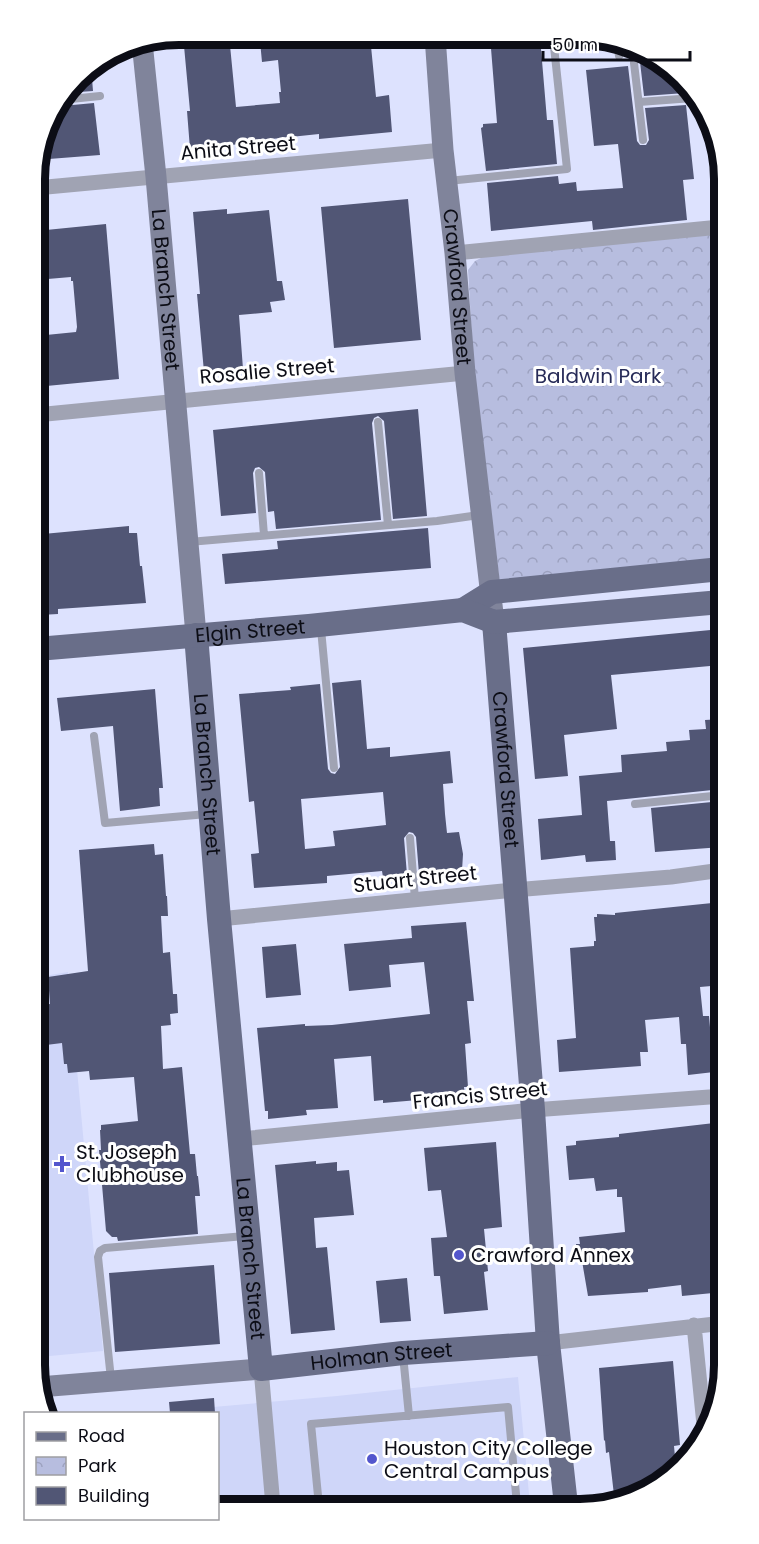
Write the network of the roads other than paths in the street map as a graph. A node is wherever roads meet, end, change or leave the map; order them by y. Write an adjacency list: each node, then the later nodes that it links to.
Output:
1 (436, 45): 12 (street, Crawford Street)
2 (554, 45): 14 (lane)
3 (143, 50): 13 (street, La Branch Street)
4 (618, 51): 5 (lane)
5 (619, 56)
6 (634, 63): 10 (lane)
7 (100, 96): 9 (lane)
8 (687, 98): 10 (lane)
9 (72, 99)
10 (639, 102): 11 (lane)
11 (643, 140)
12 (443, 150): 13 (street, Anita Street); 14 (street, Crawford Street)
13 (156, 177): 15 (street, Anita Street); 19 (street, La Branch Street)
14 (447, 181): 17 (street, Crawford Street)
15 (45, 188)
16 (714, 227): 17 (street)
17 (455, 253): 18 (street, Crawford Street)
18 (465, 373): 19 (street, Rosalie Street); 23 (street, Crawford Street)
19 (175, 401): 20 (street, Rosalie Street); 26 (street, La Branch Street)
20 (45, 413)
21 (378, 422): 24 (lane)
22 (259, 473): 25 (lane)
23 (483, 515): 24 (lane); 28 (street, Crawford Street)
24 (388, 525): 25 (lane)
25 (264, 535): 26 (lane)
26 (188, 542): 33 (street, La Branch Street)
27 (714, 570): 28 (main road, Elgin Street)
28 (492, 592): 30 (main road, Elgin Street); 31 (street, Crawford Street)
29 (714, 603): 31 (main road, Elgin Street)
30 (463, 610): 31 (main road, Elgin Street); 32 (main road, Elgin Street)
31 (494, 622): 42 (main road, Crawford Street)
32 (321, 625): 33 (main road, Elgin Street); 36 (lane)
33 (196, 635): 34 (main road, Elgin Street); 39 (main road, La Branch Street)
34 (45, 648)
35 (94, 736): 39 (lane)
36 (334, 768)
37 (714, 796): 38 (lane)
38 (635, 804)
39 (211, 813): 44 (main road, La Branch Street)
40 (410, 838): 43 (lane)
41 (714, 871): 42 (street, Stuart Street)
42 (514, 890): 43 (street, Stuart Street); 46 (main road, Crawford Street)
43 (415, 900): 44 (street, Stuart Street)
44 (219, 919): 47 (main road, La Branch Street)
45 (714, 1097): 46 (street, Francis Street)
46 (533, 1110): 47 (street, Francis Street); 51 (main road, Crawford Street)
47 (240, 1139): 48 (main road, La Branch Street)
48 (249, 1236): 53 (main road, La Branch Street); 54 (lane)
49 (714, 1324): 50 (street, Holman Street)
50 (694, 1326): 51 (street, Holman Street); 57 (street)
51 (548, 1343): 52 (main road, Holman Street); 61 (main road, Crawford Street)
52 (403, 1353): 53 (main road, Holman Street); 56 (lane)
53 (261, 1369): 54 (street, Holman Street); 58 (street, La Branch Street)
54 (111, 1381): 55 (street, Holman Street)
55 (47, 1386)
56 (409, 1416): 59 (lane); 60 (lane)
57 (703, 1418)
58 (272, 1499)
59 (318, 1499)
60 (516, 1499)
61 (565, 1499)

